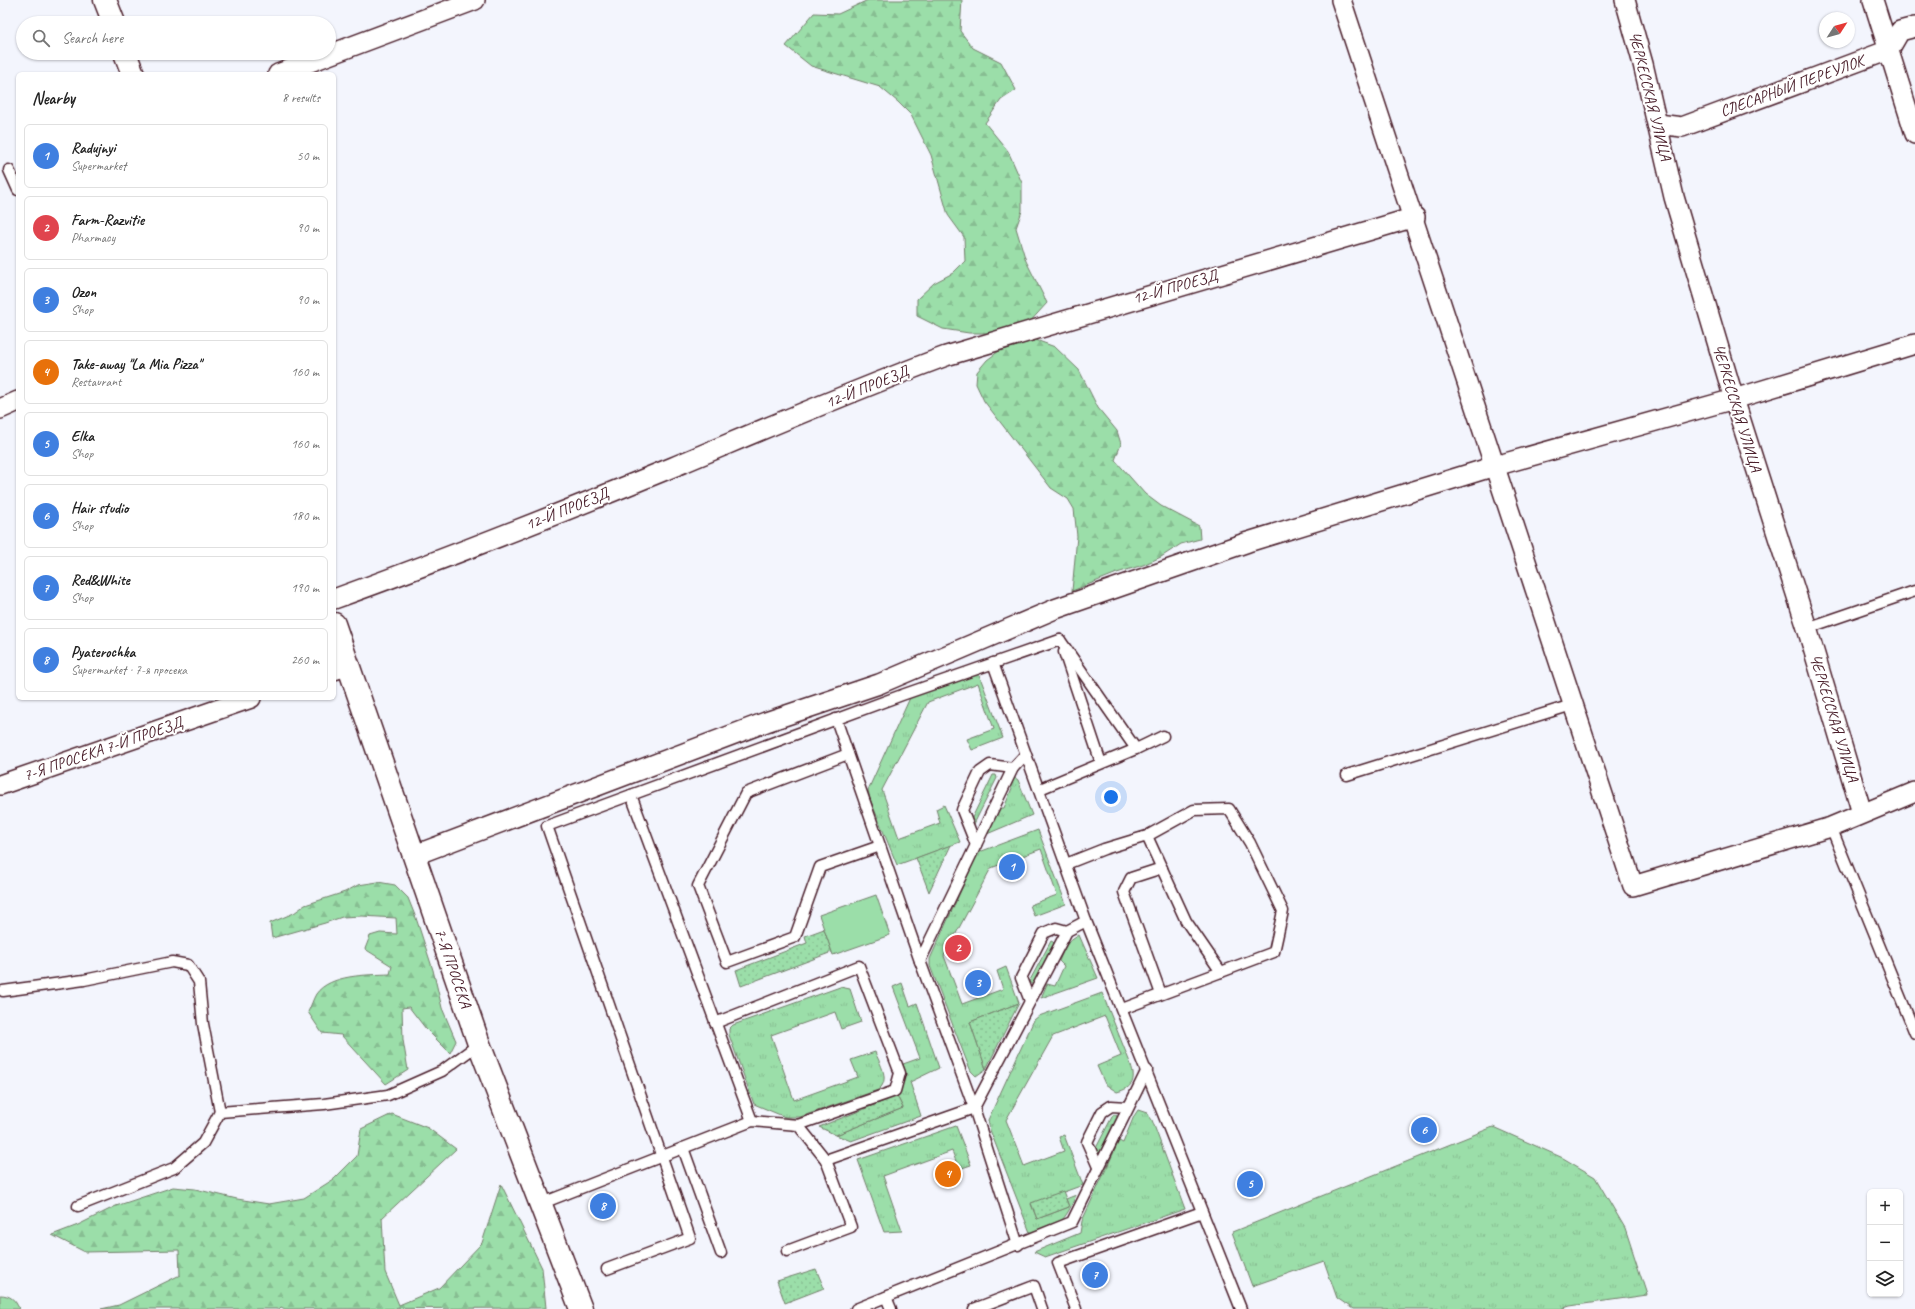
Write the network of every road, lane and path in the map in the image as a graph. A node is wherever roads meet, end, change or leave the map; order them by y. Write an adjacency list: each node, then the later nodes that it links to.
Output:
1 (105, 0): 6 (street)
2 (475, 0): 9 (street)
3 (1341, 0): 18 (street)
4 (1625, 0): 14 (street, ЧЕРКЕССКАЯ УЛИЦА)
5 (1873, 0): 8 (street)
6 (111, 16)
7 (1915, 26): 8 (street)
8 (1889, 50): 14 (street, СЛЕСАРНЫЙ ПЕРЕУЛОК); 15 (street)
9 (336, 52)
10 (128, 60): 12 (street)
11 (315, 60): 13 (street)
12 (132, 72)
13 (283, 72)
14 (1658, 124): 20 (street, ЧЕРКЕССКАЯ УЛИЦА)
15 (1915, 134)
16 (9, 170): 17 (lane)
17 (16, 186)
18 (1415, 217): 23 (street); 25 (street, 12-Й ПРОЕЗД)
19 (1915, 344): 20 (street)
20 (1734, 399): 23 (street); 26 (street, ЧЕРКЕССКАЯ УЛИЦА)
21 (16, 402): 22 (street)
22 (0, 409)
23 (1495, 466): 32 (street); 50 (street)
24 (1915, 591): 26 (lane)
25 (336, 598)
26 (1807, 628): 45 (street, ЧЕРКЕССКАЯ УЛИЦА)
27 (336, 636): 30 (street, 7-Я ПРОСЕКА)
28 (1060, 640): 29 (lane); 35 (lane); 38 (lane)
29 (993, 663): 33 (lane); 37 (lane)
30 (341, 667): 50 (street, 7-Я ПРОСЕКА)
31 (245, 700): 41 (street, 7-Я ПРОСЕКА 7-Й ПРОЕЗД)
32 (1572, 704): 40 (lane); 46 (street)
33 (836, 719): 36 (lane); 44 (lane)
34 (1163, 736): 35 (lane)
35 (1136, 749): 38 (lane)
36 (848, 754): 48 (lane); 48 (lane)
37 (1025, 755): 39 (lane); 42 (lane)
38 (1101, 763): 42 (lane)
39 (1013, 768): 49 (lane); 49 (lane)
40 (1347, 776)
41 (0, 784)
42 (1040, 789): 51 (lane)
43 (1915, 792): 45 (street)
44 (631, 795): 61 (lane); 71 (lane)
45 (1862, 813): 46 (street)
46 (1831, 827): 62 (lane)
47 (1147, 836): 51 (lane); 52 (lane); 56 (lane)
48 (880, 846): 55 (lane)
49 (976, 846): 55 (lane)
50 (415, 855): 63 (street, 7-Я ПРОСЕКА)
51 (1066, 864): 53 (lane)
52 (1162, 868): 56 (lane); 58 (lane)
53 (1086, 921): 54 (lane); 60 (lane)
54 (1067, 931): 59 (lane); 59 (lane)
55 (920, 961): 66 (lane)
56 (1221, 972): 58 (lane)
57 (3, 991): 67 (lane)
58 (1161, 994): 60 (lane)
59 (1030, 1001): 66 (lane)
60 (1122, 1009): 64 (lane)
61 (715, 1023): 68 (lane); 69 (lane)
62 (1915, 1034)
63 (479, 1044): 67 (lane); 74 (street, 7-Я ПРОСЕКА)
64 (1147, 1070): 65 (lane); 76 (lane)
65 (1128, 1107): 73 (lane); 73 (lane)
66 (974, 1108): 72 (lane); 77 (lane)
67 (220, 1112): 75 (lane)
68 (752, 1121): 69 (lane); 70 (lane)
69 (798, 1125): 72 (lane)
70 (683, 1148): 71 (lane); 79 (lane)
71 (662, 1157): 74 (lane); 80 (lane)
72 (826, 1160): 78 (lane)
73 (1098, 1167): 77 (lane)
74 (540, 1204): 82 (street, 7-Я ПРОСЕКА)
75 (78, 1206)
76 (1202, 1212): 87 (lane); 88 (lane)
77 (1018, 1245): 81 (lane)
78 (787, 1251)
79 (722, 1253)
80 (607, 1269)
81 (886, 1298): 83 (lane); 84 (lane)
82 (581, 1309)
83 (856, 1309)
84 (890, 1309)
85 (974, 1309): 86 (lane)
86 (1042, 1309)
87 (1076, 1309)
88 (1240, 1309)

